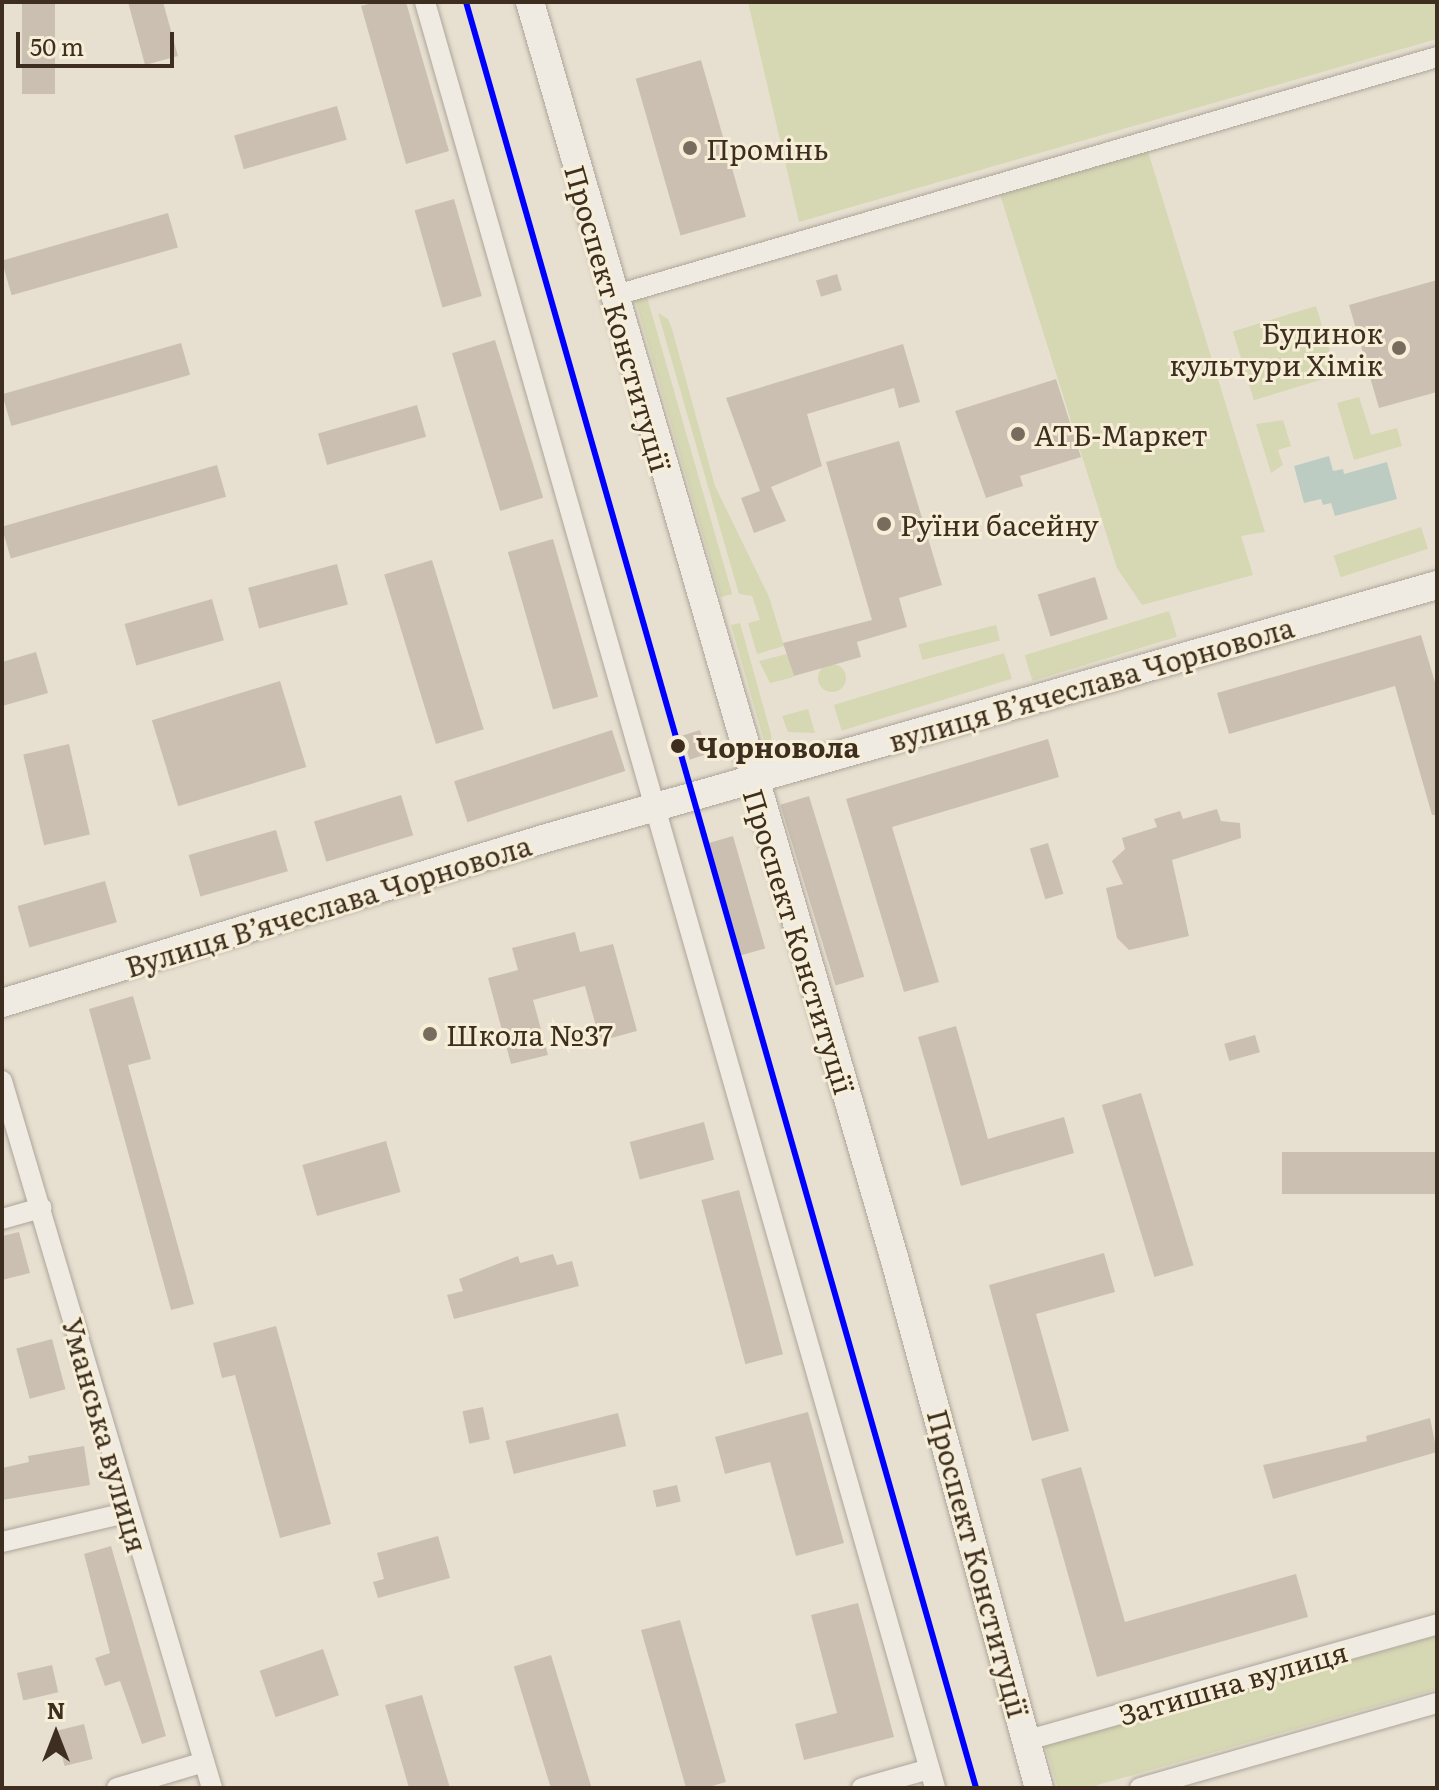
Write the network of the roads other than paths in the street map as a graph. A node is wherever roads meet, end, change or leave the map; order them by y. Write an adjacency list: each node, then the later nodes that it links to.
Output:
1 (425, 2): 7 (street)
2 (530, 2): 4 (street, Проспект Конституції)
3 (1437, 57): 4 (street)
4 (613, 296): 6 (street, Проспект Конституції)
5 (1437, 585): 6 (street, вулиця Вʼячеслава Чорновола)
6 (752, 778): 7 (street, вулиця Вʼячеслава Чорновола); 16 (street, Проспект Конституції)
7 (654, 809): 8 (street, Вулиця Вʼячеслава Чорновола); 18 (street)
8 (2, 1003)
9 (2, 1081): 10 (street, Уманська вулиця)
10 (41, 1208): 11 (street); 12 (street, Уманська вулиця)
11 (2, 1219)
12 (126, 1513): 13 (street); 17 (street, Уманська вулиця)
13 (2, 1542)
14 (1437, 1624): 16 (street, Затишна вулиця)
15 (1437, 1703): 23 (street)
16 (1028, 1740): 22 (street, Проспект Конституції)
17 (204, 1762): 19 (street); 20 (street, Уманська вулиця)
18 (932, 1778): 21 (street)
19 (117, 1788)
20 (212, 1788)
21 (862, 1788)
22 (1039, 1788)
23 (1140, 1788)

